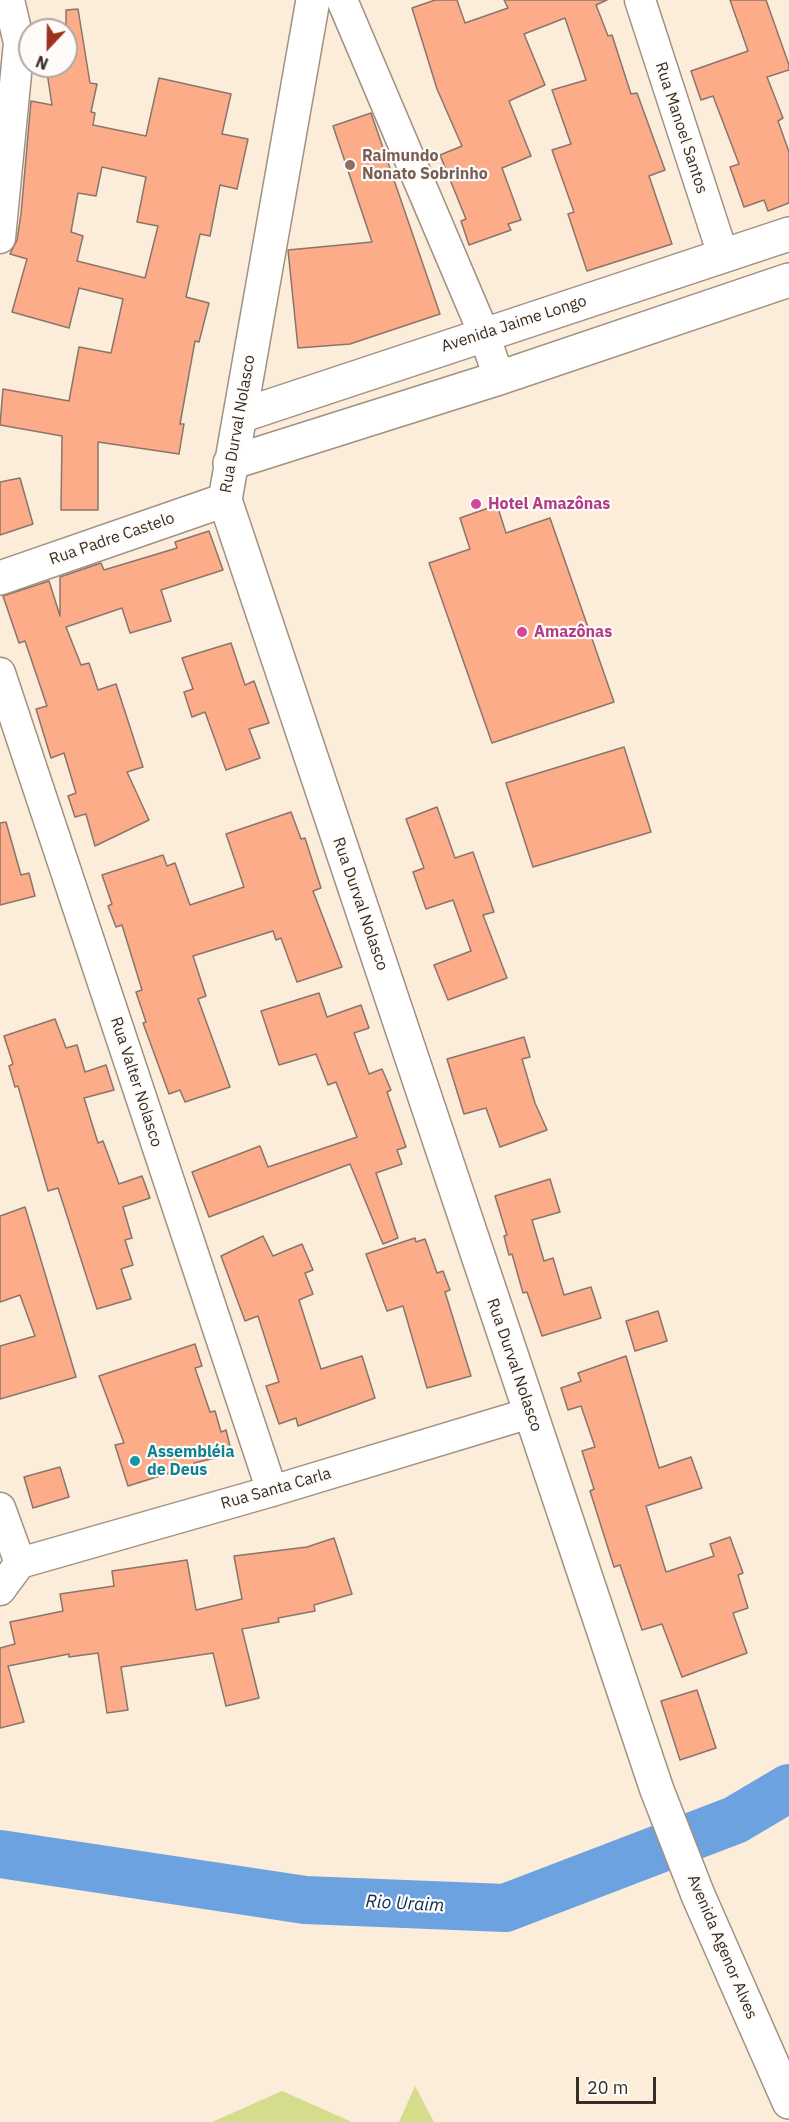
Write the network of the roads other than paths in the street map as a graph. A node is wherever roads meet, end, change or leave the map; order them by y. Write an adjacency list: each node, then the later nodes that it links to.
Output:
1 (9, 0): 6 (street)
2 (313, 0): 11 (street, Rua Durval Nolasco)
3 (342, 0): 9 (street)
4 (640, 0): 7 (street, Rua Manoel Santos)
5 (789, 234): 7 (street, Avenida Jaime Longo)
6 (0, 238)
7 (723, 255): 9 (street, Avenida Jaime Longo)
8 (789, 280): 10 (street)
9 (484, 334): 10 (street); 11 (street, Avenida Jaime Longo)
10 (499, 378): 12 (street)
11 (240, 416): 12 (street, Rua Durval Nolasco)
12 (230, 463): 13 (street, Rua Durval Nolasco)
13 (225, 500): 14 (street, Rua Padre Castelo); 16 (street, Rua Durval Nolasco)
14 (0, 578)
15 (0, 673): 17 (street, Rua Valter Nolasco)
16 (530, 1413): 17 (street, Rua Santa Carla); 21 (street, Rua Durval Nolasco)
17 (272, 1491): 19 (street, Rua Santa Carla)
18 (0, 1508): 19 (street)
19 (20, 1563): 20 (street)
20 (0, 1590)
21 (657, 1790): 22 (street, Avenida Agenor Alves)
22 (789, 2102)

